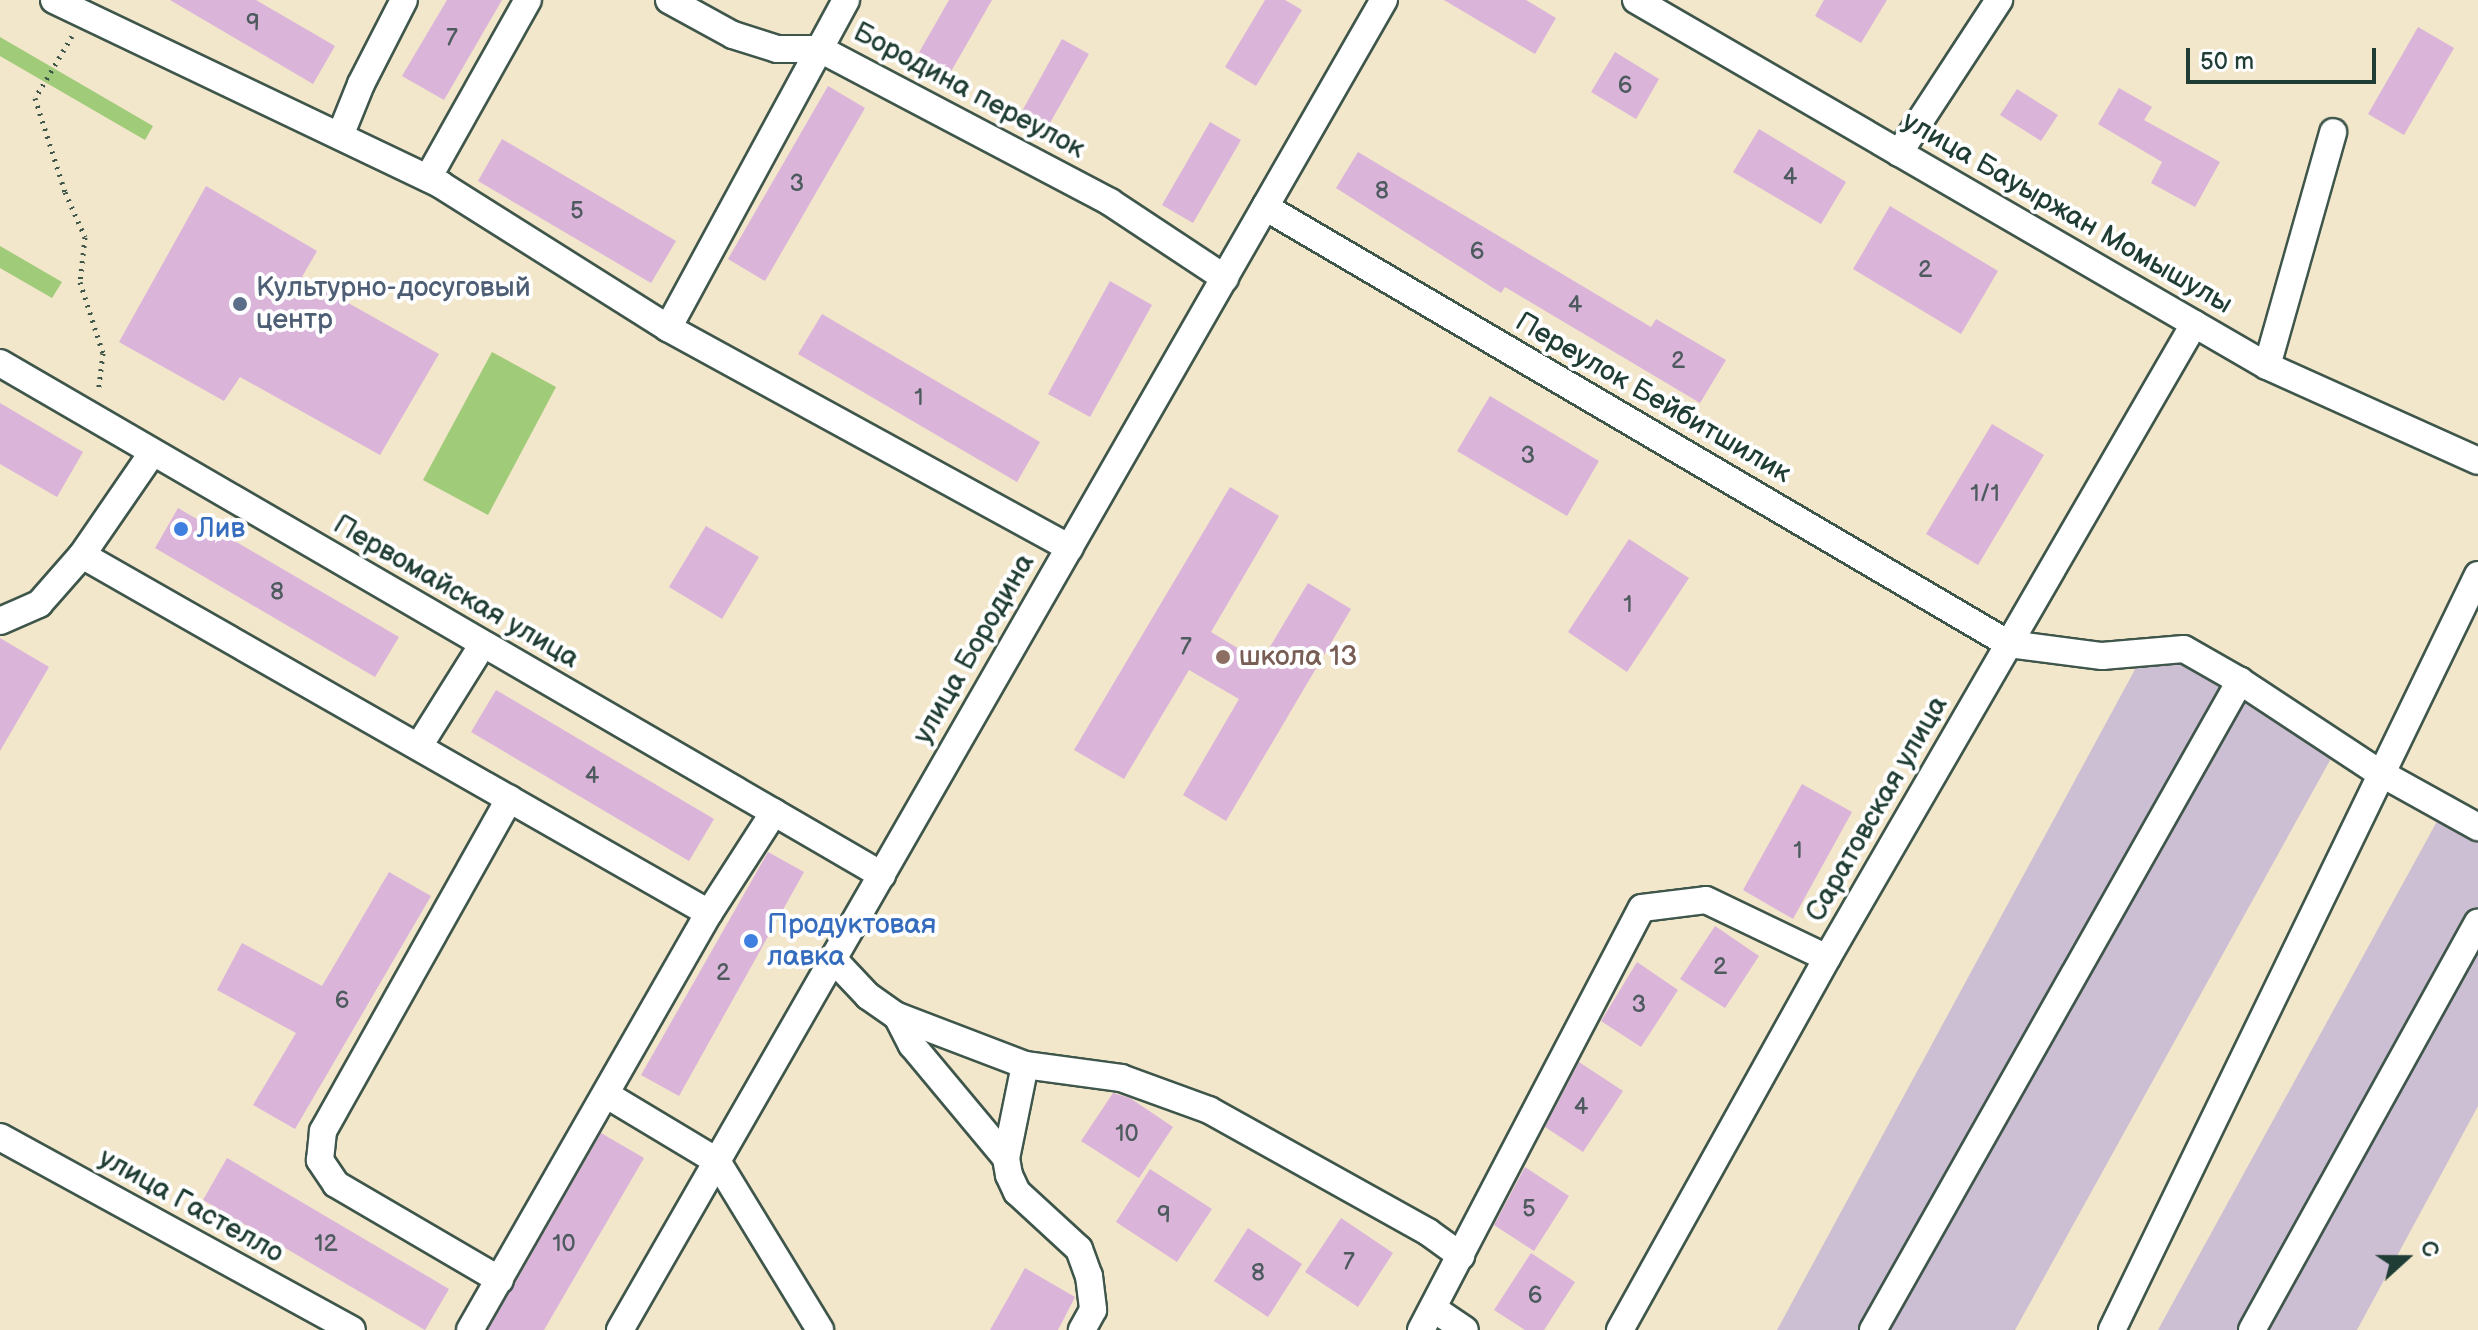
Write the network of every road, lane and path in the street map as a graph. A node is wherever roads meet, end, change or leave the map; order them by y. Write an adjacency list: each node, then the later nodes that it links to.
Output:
1 (54, 0): 9 (street)
2 (404, 0): 12 (street)
3 (528, 0): 14 (street)
4 (669, 0): 10 (street, Бородина переулок)
5 (846, 0): 10 (street)
6 (1384, 0): 15 (street, улица Бородина)
7 (1636, 0): 13 (street, улица Бауыржан Момышулы)
8 (1999, 0): 13 (street)
9 (89, 7): 12 (street); 21 (path)
10 (820, 49): 16 (street, Бородина переулок); 18 (street)
11 (2333, 132): 20 (street)
12 (340, 136): 14 (street)
13 (1899, 153): 17 (street, улица Бауыржан Момышулы)
14 (428, 178): 18 (street)
15 (1265, 207): 16 (street, улица Бородина); 29 (street, Переулок Бейбитшилик)
16 (1225, 278): 24 (street, улица Бородина)
17 (2194, 324): 20 (street, улица Бауыржан Момышулы); 29 (street, Саратовская улица)
18 (668, 328): 24 (street)
19 (0, 363): 21 (street, Первомайская улица)
20 (2267, 366): 23 (street, улица Бауыржан Момышулы)
21 (95, 415): 22 (street, Первомайская улица)
22 (152, 453): 25 (street); 28 (street, Первомайская улица)
23 (2478, 461)
24 (1070, 548): 36 (street, улица Бородина)
25 (82, 555): 27 (street); 31 (street)
26 (2478, 575): 32 (street)
27 (0, 621)
28 (483, 644): 31 (street); 34 (street, Первомайская улица)
29 (2009, 644): 30 (street); 39 (street, Саратовская улица)
30 (2240, 681): 32 (street); 57 (street)
31 (419, 746): 33 (street)
32 (2382, 774): 35 (street); 58 (street)
33 (509, 799): 37 (street); 48 (street)
34 (774, 812): 36 (street, Первомайская улица); 37 (street)
35 (2478, 827)
36 (882, 875): 40 (street, улица Бородина)
37 (709, 913): 43 (street)
38 (2478, 923): 59 (street)
39 (1827, 958): 47 (street); 56 (street, Саратовская улица)
40 (834, 960): 41 (street); 46 (street, улица Бородина)
41 (897, 1016): 42 (street); 45 (street)
42 (1025, 1065): 45 (street); 47 (street)
43 (607, 1095): 46 (street); 48 (street)
44 (0, 1137): 50 (street, улица Гастелло)
45 (1006, 1158): 54 (street)
46 (717, 1161): 52 (street, улица Бородина); 53 (street)
47 (1461, 1256): 49 (street)
48 (500, 1280): 51 (street)
49 (1427, 1320): 55 (street)
50 (352, 1330)
51 (470, 1330)
52 (620, 1330)
53 (820, 1330)
54 (1082, 1330)
55 (1465, 1330)
56 (1620, 1330)
57 (1873, 1330)
58 (2112, 1330)
59 (2252, 1330)

